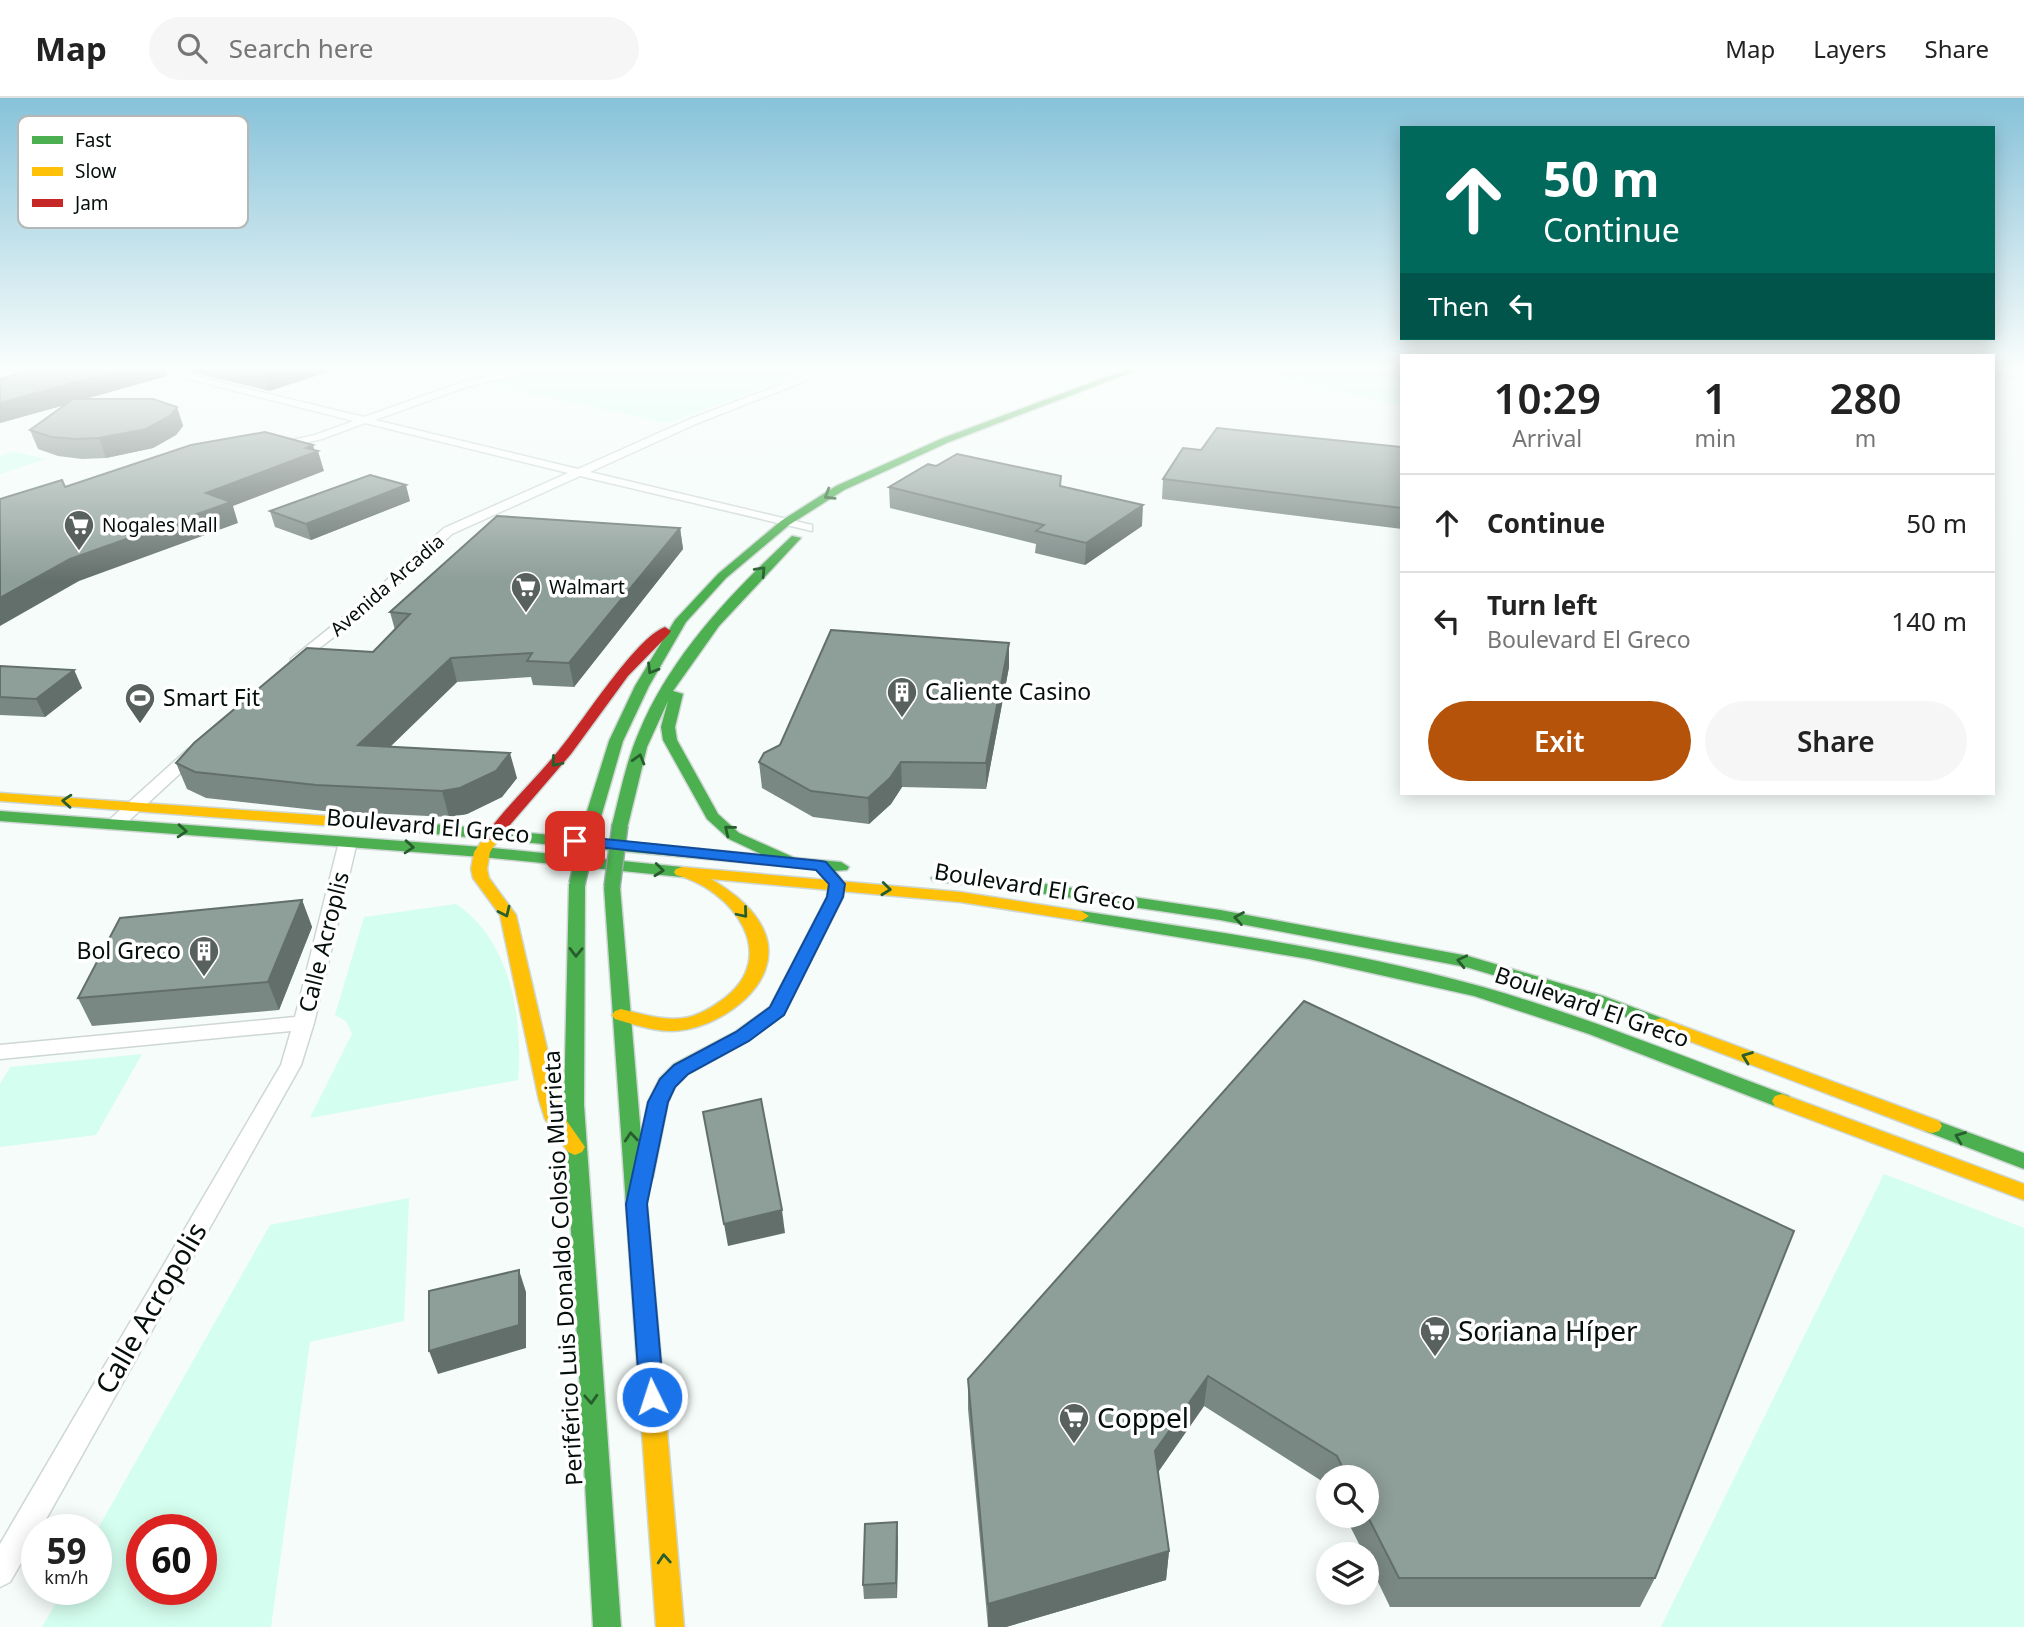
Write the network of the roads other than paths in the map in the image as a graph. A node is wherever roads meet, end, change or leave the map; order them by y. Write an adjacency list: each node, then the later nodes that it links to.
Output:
1 (311, 438): 6 (street)
2 (437, 438): 7 (street)
3 (655, 438): 7 (street, Avenida Arcadia)
4 (951, 438): 8 (main road, Periférico Luis Donaldo Colosio Murrieta, one-way to 8)
5 (981, 438): 9 (main road, Periférico Luis Donaldo Colosio Murrieta)
6 (267, 447)
7 (578, 472): 8 (street); 12 (street, Avenida Arcadia)
8 (785, 523): 9 (street); 10 (main road, Periférico Luis Donaldo Colosio Murrieta)
9 (808, 528): 11 (main road, Periférico Luis Donaldo Colosio Murrieta, one-way to 9)
10 (681, 620): 18 (main road, one-way to 18); 30 (main road, Periférico Luis Donaldo Colosio Murrieta, one-way to 30, bridge)
11 (684, 666): 21 (main road, one-way to 11); 27 (main road, Periférico Luis Donaldo Colosio Murrieta, one-way to 11, bridge)
12 (284, 673)
13 (201, 745): 15 (street)
14 (0, 797): 15 (main road, Boulevard El Greco, one-way to 14)
15 (135, 806): 17 (street); 18 (main road, Boulevard El Greco)
16 (0, 816): 17 (main road, Boulevard El Greco)
17 (114, 825): 19 (main road, Boulevard El Greco, one-way to 19)
18 (494, 833): 20 (main road); 21 (main road, Boulevard El Greco)
19 (348, 842): 20 (main road, Boulevard El Greco, one-way to 20); 28 (street, Calle Acroplis)
20 (482, 852): 24 (main road, Boulevard El Greco, one-way to 24); 30 (main road, one-way to 30)
21 (789, 861): 22 (main road, Boulevard El Greco)
22 (821, 865): 23 (main road, Boulevard El Greco); 26 (main road)
23 (860, 869)
24 (688, 873): 26 (main road, Boulevard El Greco); 27 (main road, one-way to 27)
25 (926, 876): 31 (main road, Boulevard El Greco, one-way to 25)
26 (837, 884): 32 (main road, Boulevard El Greco, one-way to 32); 33 (main road)
27 (621, 1015): 33 (main road, Periférico Luis Donaldo Colosio Murrieta, one-way to 27)
28 (301, 1032): 29 (street); 34 (street, Calle Acropolis)
29 (0, 1052)
30 (576, 1148): 35 (main road, Periférico Luis Donaldo Colosio Murrieta, one-way to 35)
31 (2024, 1161)
32 (2024, 1192)
33 (637, 1204): 36 (main road, Periférico Luis Donaldo Colosio Murrieta, one-way to 33)
34 (0, 1572)
35 (607, 1627)
36 (670, 1627)

